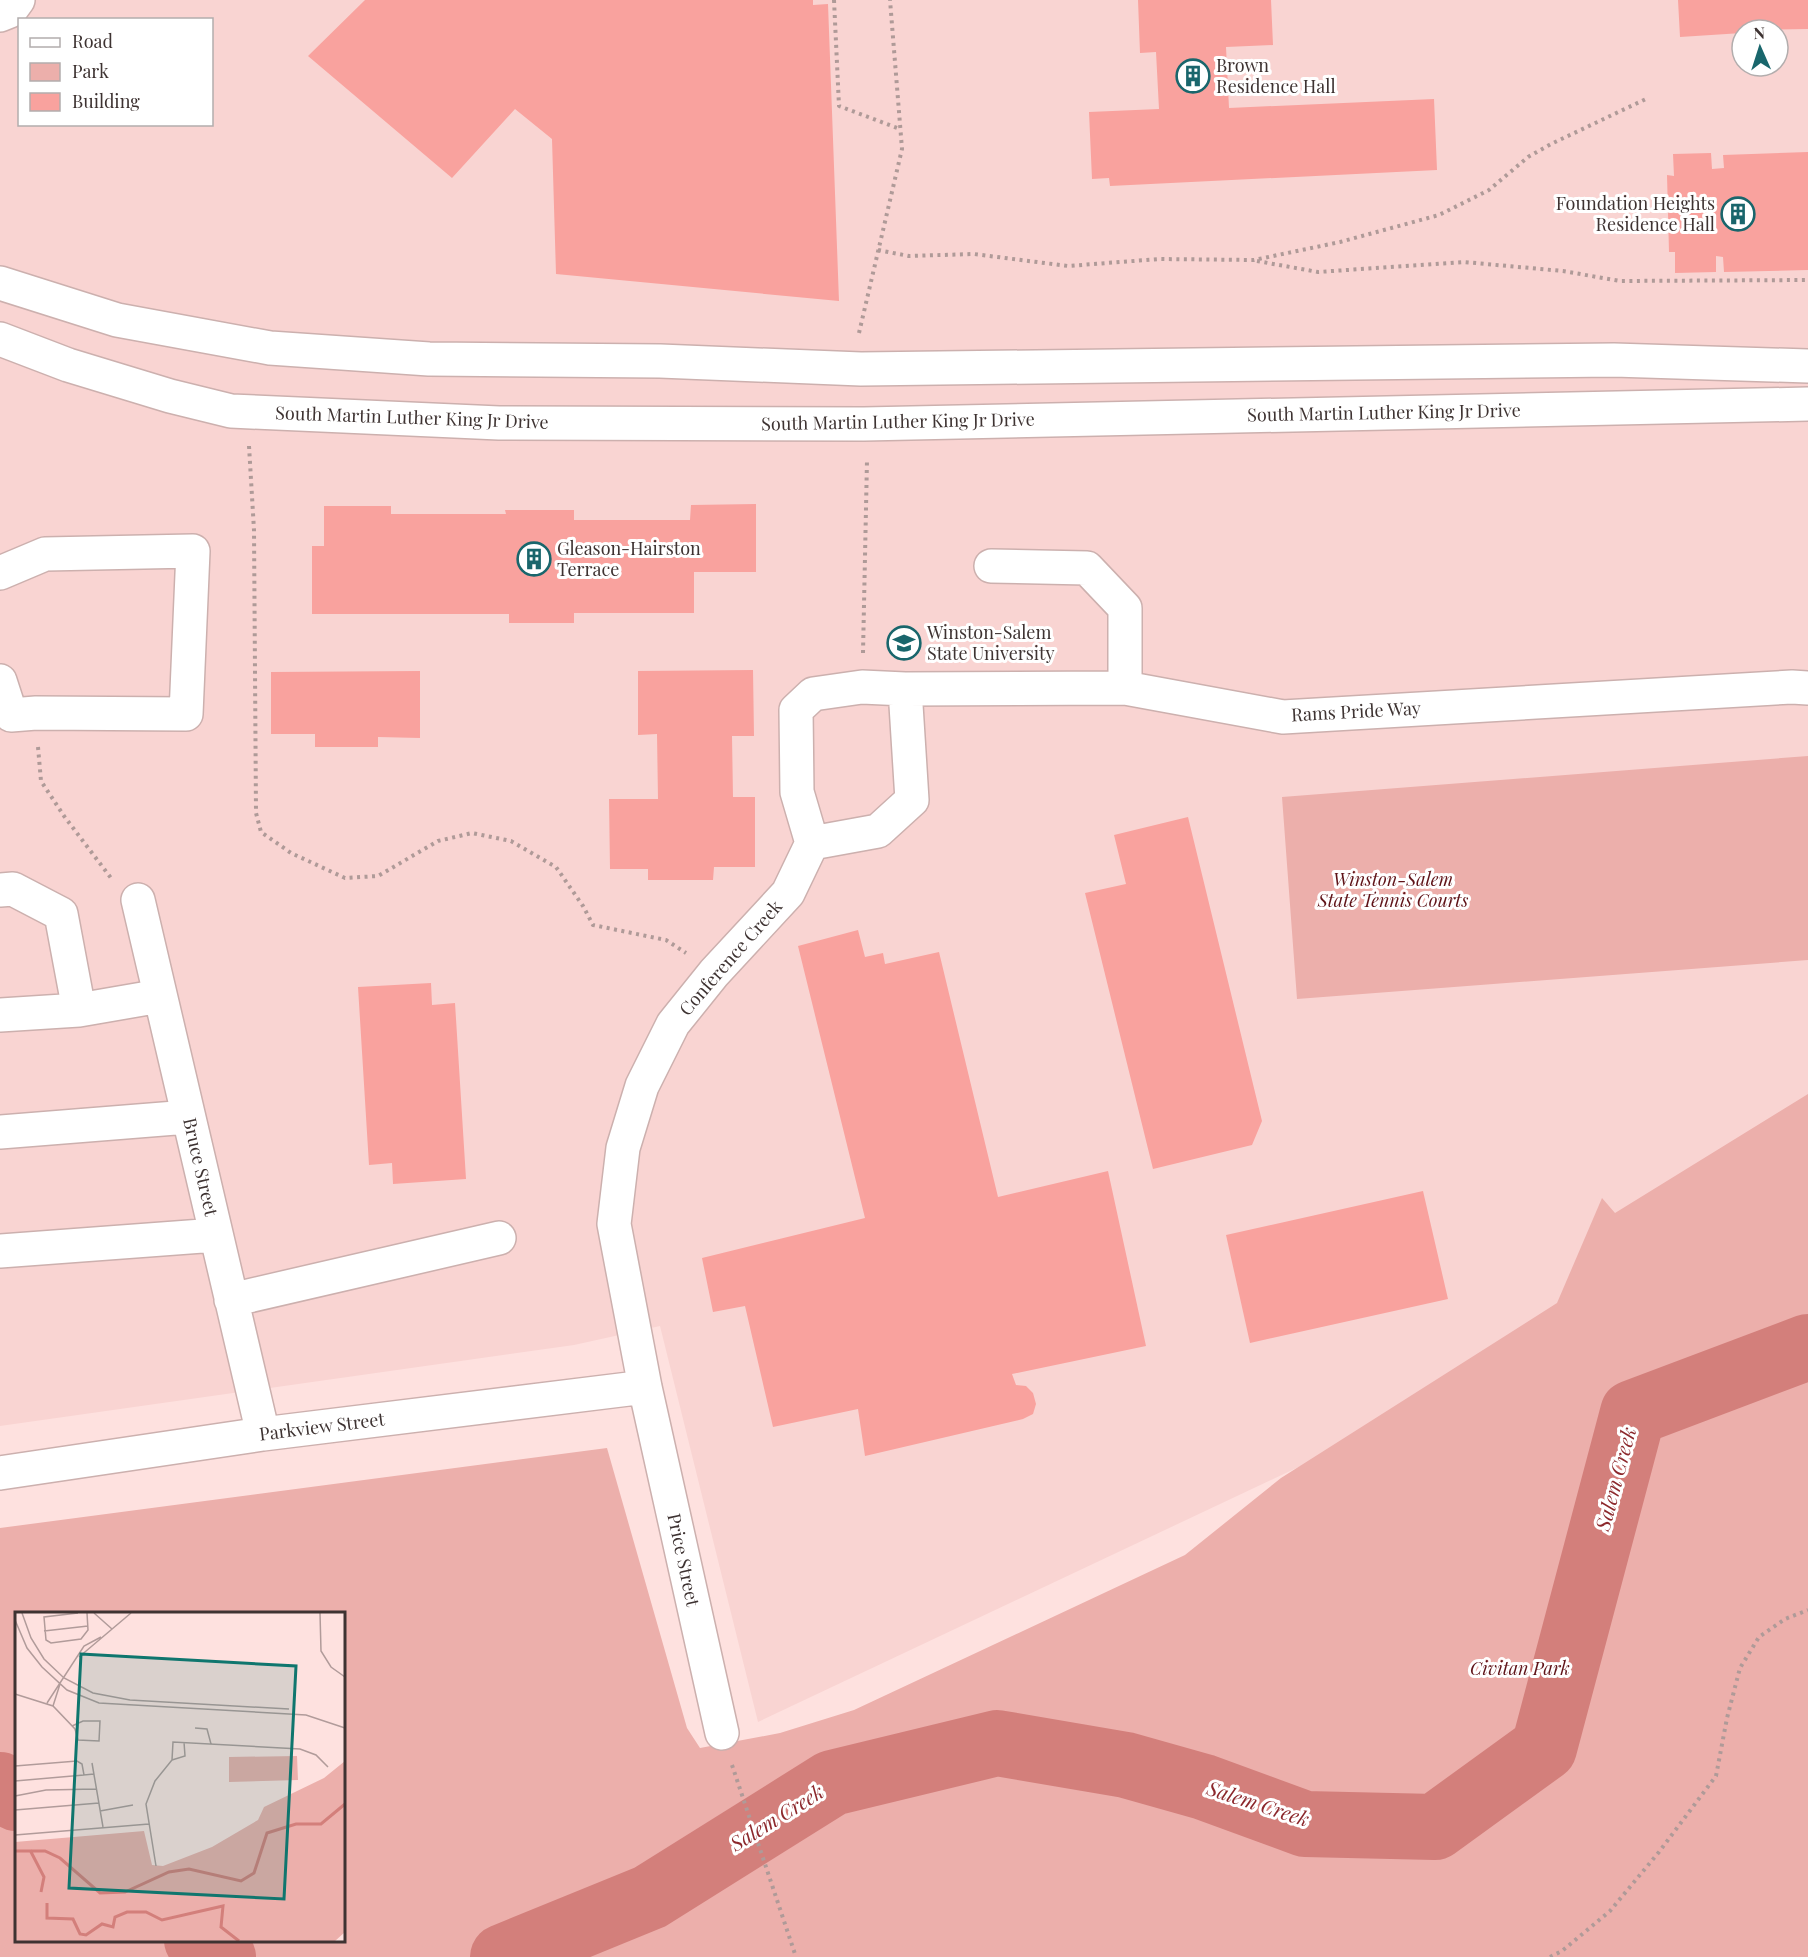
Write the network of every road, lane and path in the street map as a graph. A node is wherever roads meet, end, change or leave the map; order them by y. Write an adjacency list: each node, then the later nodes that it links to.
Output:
1 (18, 0): 4 (main road)
2 (834, 0): 6 (path)
3 (890, 0): 6 (path)
4 (0, 15)
5 (1648, 98): 8 (path)
6 (900, 129): 7 (path)
7 (878, 250): 8 (path); 13 (path)
8 (1254, 260): 9 (path)
9 (1808, 280)
10 (0, 283): 13 (main road)
11 (0, 339): 15 (main road, South Martin Luther King Jr Drive)
12 (1808, 366): 13 (main road)
13 (861, 369)
14 (1808, 404): 16 (main road, South Martin Luther King Jr Drive)
15 (254, 412): 16 (main road, South Martin Luther King Jr Drive); 28 (path)
16 (864, 424): 20 (path)
17 (991, 566): 21 (main road)
18 (0, 573): 24 (main road)
19 (0, 681): 24 (main road)
20 (862, 687): 23 (main road); 25 (main road)
21 (1125, 688): 22 (main road, Rams Pride Way); 23 (main road, Rams Pride Way)
22 (1808, 688)
23 (905, 689): 25 (main road)
24 (36, 713): 27 (path)
25 (812, 843): 28 (main road, Conference Creek)
26 (0, 890): 30 (main road)
27 (138, 900): 29 (main road, Bruce Street)
28 (714, 973): 38 (main road, Conference Creek)
29 (160, 996): 30 (main road); 32 (main road, Bruce Street)
30 (79, 1010): 31 (main road)
31 (0, 1015)
32 (188, 1117): 33 (main road); 34 (main road, Bruce Street)
33 (0, 1132)
34 (216, 1235): 36 (main road); 37 (main road, Bruce Street)
35 (499, 1238): 37 (main road)
36 (0, 1251)
37 (231, 1300): 39 (main road, Bruce Street)
38 (645, 1387): 39 (main road, Parkview Street); 42 (main road, Price Street)
39 (263, 1434): 40 (main road, Parkview Street)
40 (0, 1473)
41 (1808, 1610): 44 (path)
42 (722, 1733): 43 (path)
43 (796, 1957)
44 (1550, 1957)

